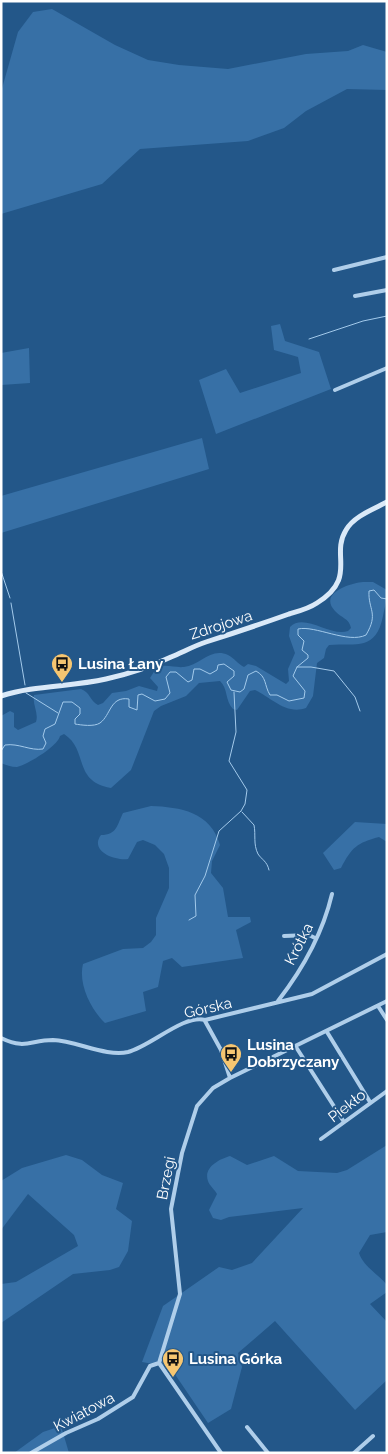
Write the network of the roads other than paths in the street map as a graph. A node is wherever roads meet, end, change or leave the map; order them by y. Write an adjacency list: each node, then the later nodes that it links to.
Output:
1 (387, 257): 2 (street)
2 (334, 270)
3 (387, 290): 4 (street)
4 (355, 296)
5 (387, 368): 6 (street)
6 (335, 390)
7 (387, 502): 8 (street, Zdrojowa)
8 (1, 696)
9 (332, 894): 11 (street, Krótka)
10 (284, 936): 11 (street)
11 (315, 938): 13 (street, Krótka)
12 (387, 954): 13 (street, Górska)
13 (278, 1001): 16 (street, Górska)
14 (387, 1002): 15 (street, Brzegi)
15 (378, 1006): 17 (street); 18 (street, Brzegi)
16 (205, 1020): 19 (street, Górska); 21 (street)
17 (387, 1020)
18 (327, 1032): 20 (street, Brzegi); 23 (street)
19 (1, 1038)
20 (296, 1047): 21 (street, Brzegi); 24 (street)
21 (230, 1078): 26 (street, Brzegi)
22 (387, 1091): 23 (street, Piekło)
23 (370, 1102): 24 (street, Piekło)
24 (344, 1122): 25 (street, Piekło)
25 (321, 1139)
26 (159, 1363): 29 (street, Kwiatowa); 30 (street)
27 (247, 1427): 31 (street)
28 (373, 1436): 32 (street)
29 (32, 1453)
30 (221, 1453)
31 (268, 1453)
32 (354, 1453)

